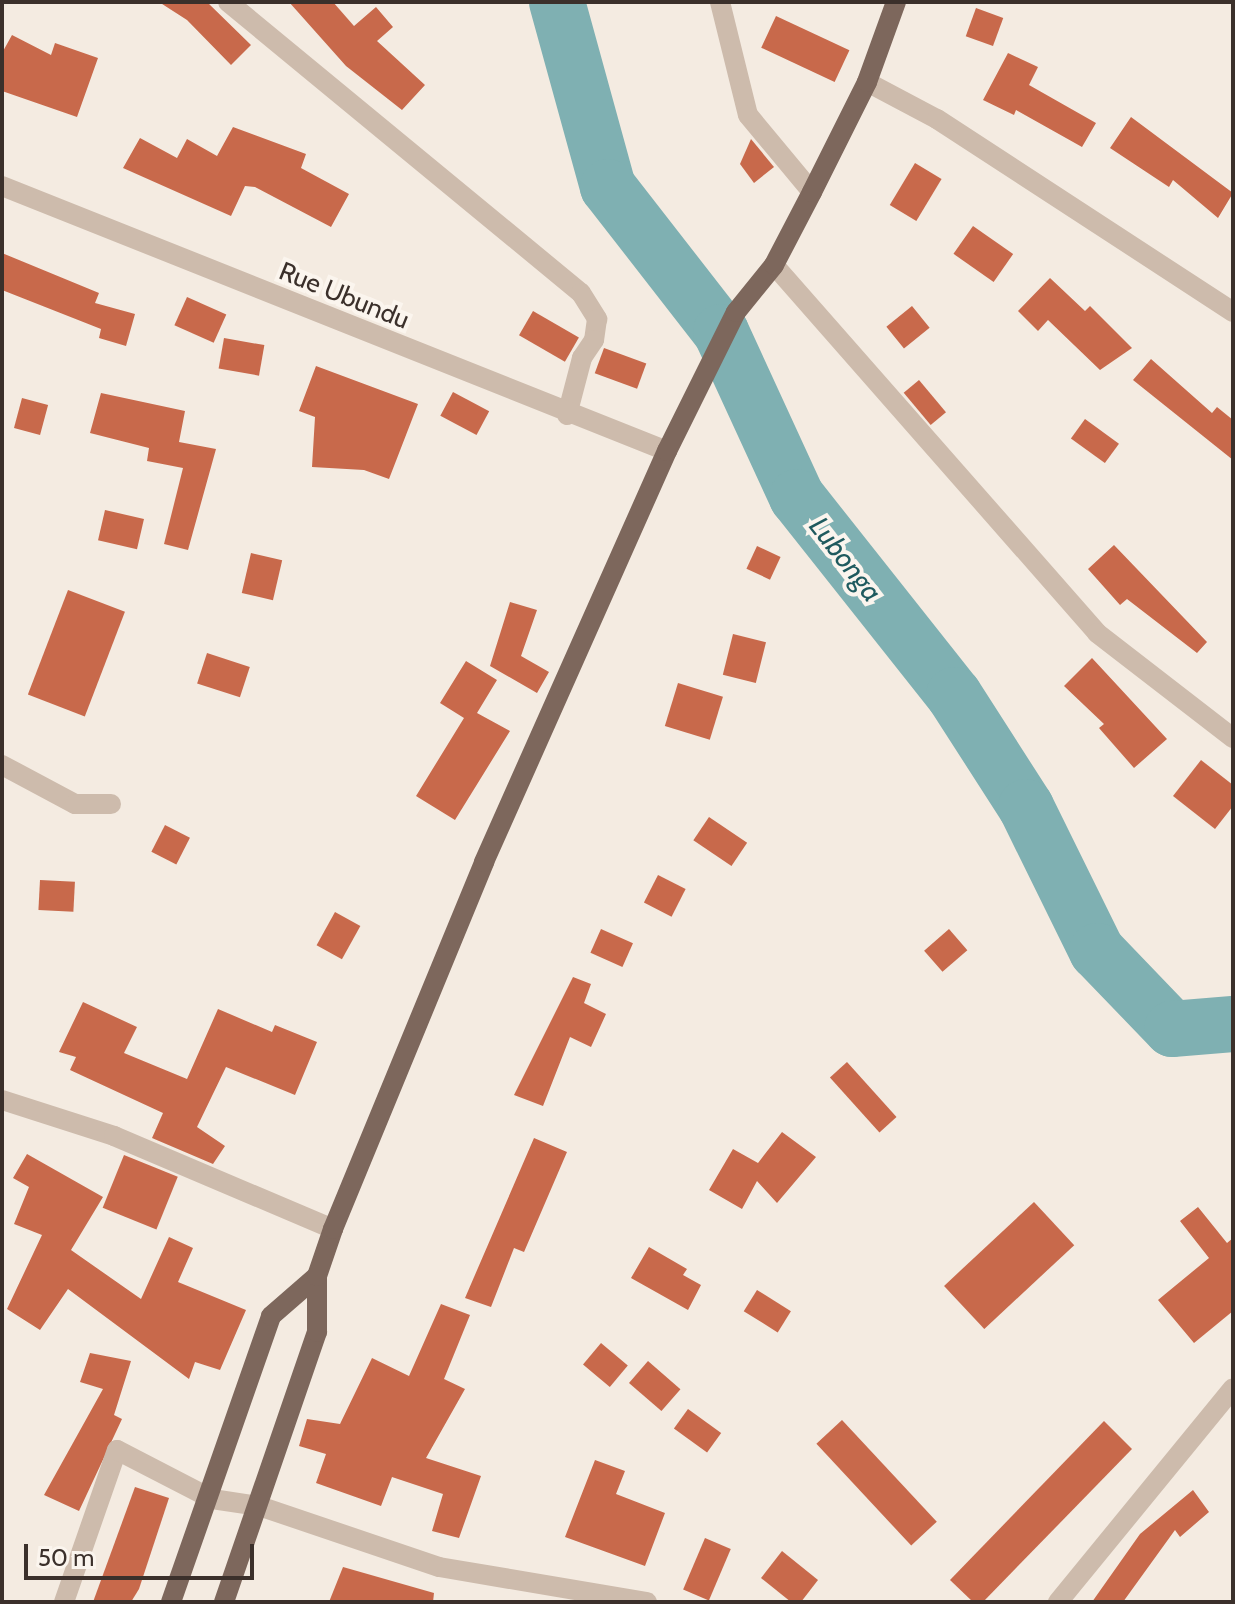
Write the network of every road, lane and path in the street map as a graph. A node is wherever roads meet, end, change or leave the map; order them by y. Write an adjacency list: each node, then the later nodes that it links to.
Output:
1 (228, 2): 9 (street)
2 (720, 2): 6 (street)
3 (896, 2): 4 (main road)
4 (867, 82): 6 (main road); 8 (street)
5 (2, 186): 9 (street, Rue Ubundu)
6 (812, 192): 7 (main road)
7 (774, 265): 10 (main road); 11 (street)
8 (1233, 312)
9 (567, 415): 10 (street, Rue Ubundu)
10 (667, 451): 15 (main road)
11 (1233, 738)
12 (2, 765): 13 (street)
13 (111, 804)
14 (2, 1100): 15 (street)
15 (333, 1229): 16 (main road)
16 (317, 1276): 18 (main road); 19 (main road)
17 (1233, 1388): 24 (street)
18 (212, 1499): 19 (street); 20 (street); 21 (main road)
19 (259, 1506): 22 (main road); 23 (street)
20 (64, 1602)
21 (171, 1602)
22 (224, 1602)
23 (647, 1602)
24 (1058, 1602)

